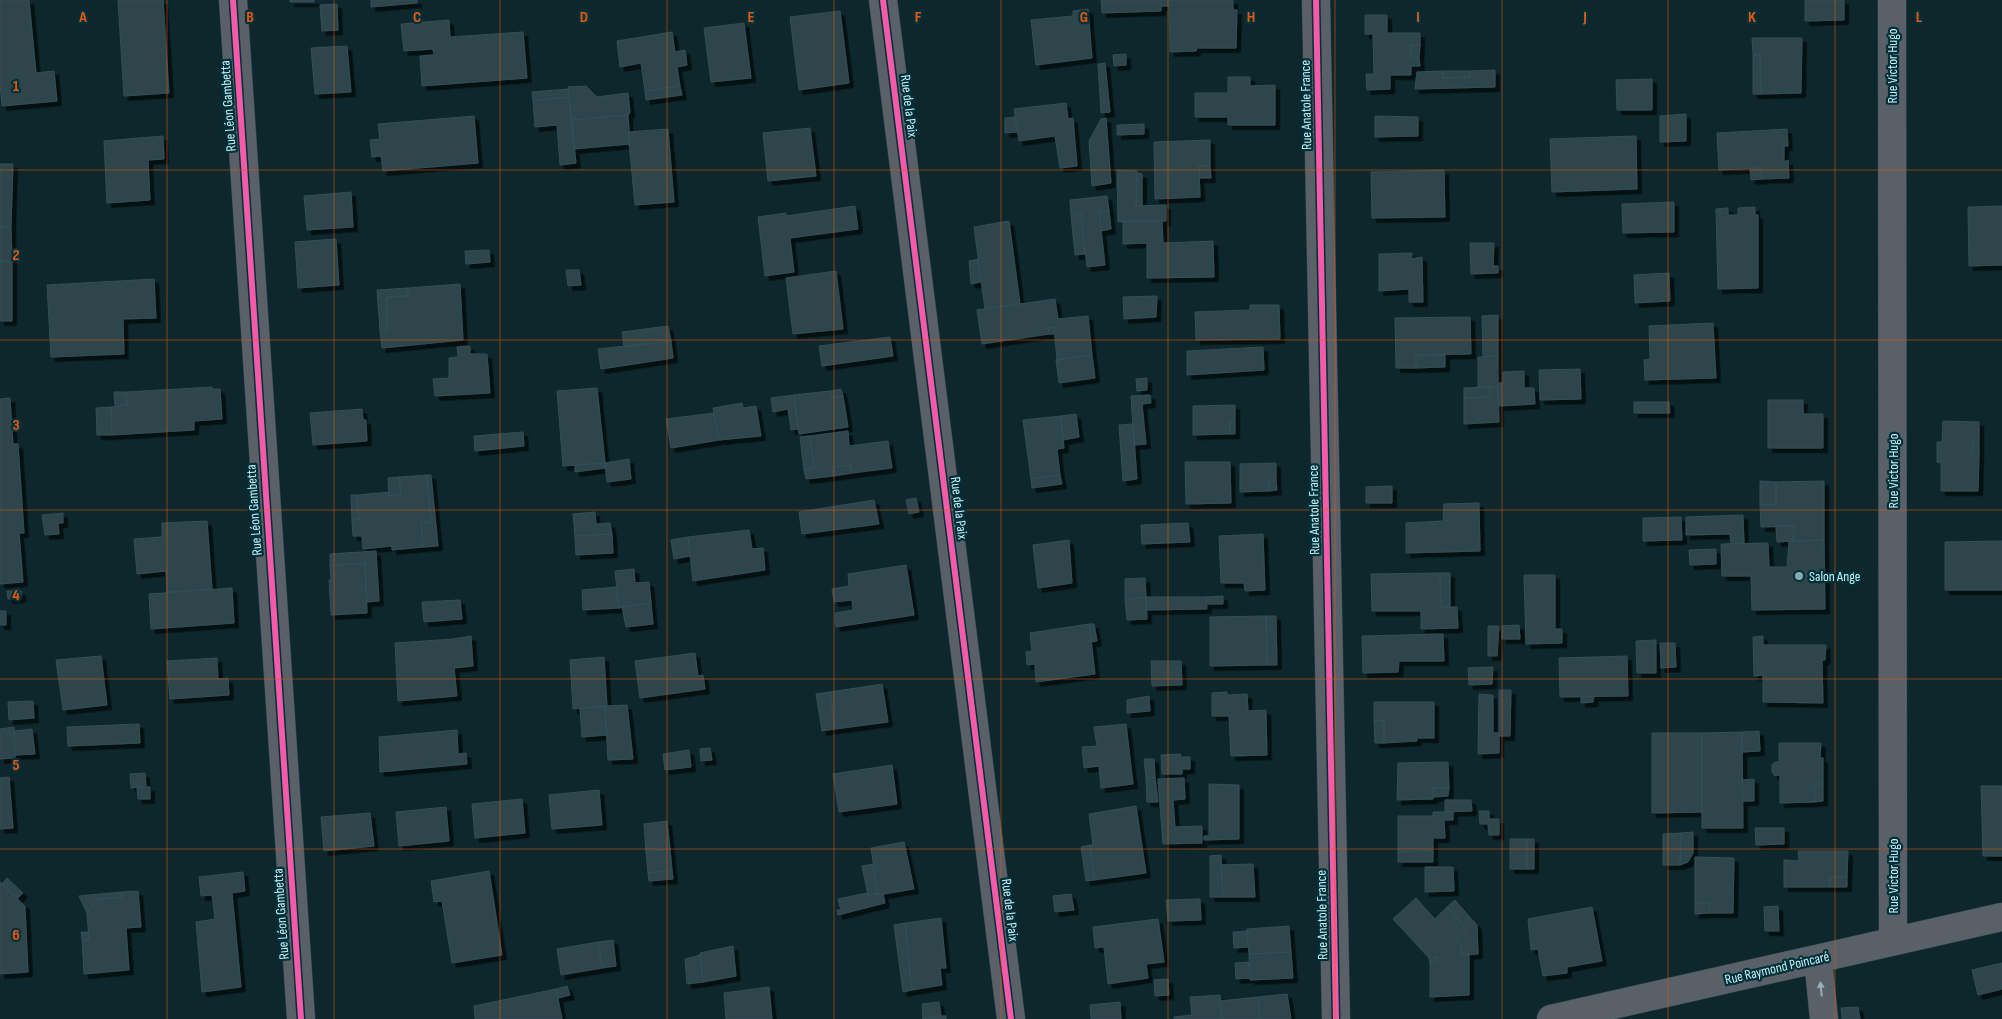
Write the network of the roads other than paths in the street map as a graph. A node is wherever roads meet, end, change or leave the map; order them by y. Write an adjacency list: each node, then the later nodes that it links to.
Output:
1 (233, 0): 8 (street, Rue Léon Gambetta)
2 (883, 0): 9 (street, Rue de la Paix)
3 (1316, 0): 10 (street, Rue Anatole France)
4 (1892, 0): 6 (street, Rue Victor Hugo)
5 (2002, 917): 6 (street, Rue Raymond Poincaré)
6 (1893, 941): 7 (street, Rue Raymond Poincaré)
7 (1818, 959): 11 (street, Rue Raymond Poincaré); 12 (street, one-way to 7)
8 (300, 1019)
9 (1011, 1019)
10 (1336, 1019)
11 (1551, 1019)
12 (1824, 1019)

